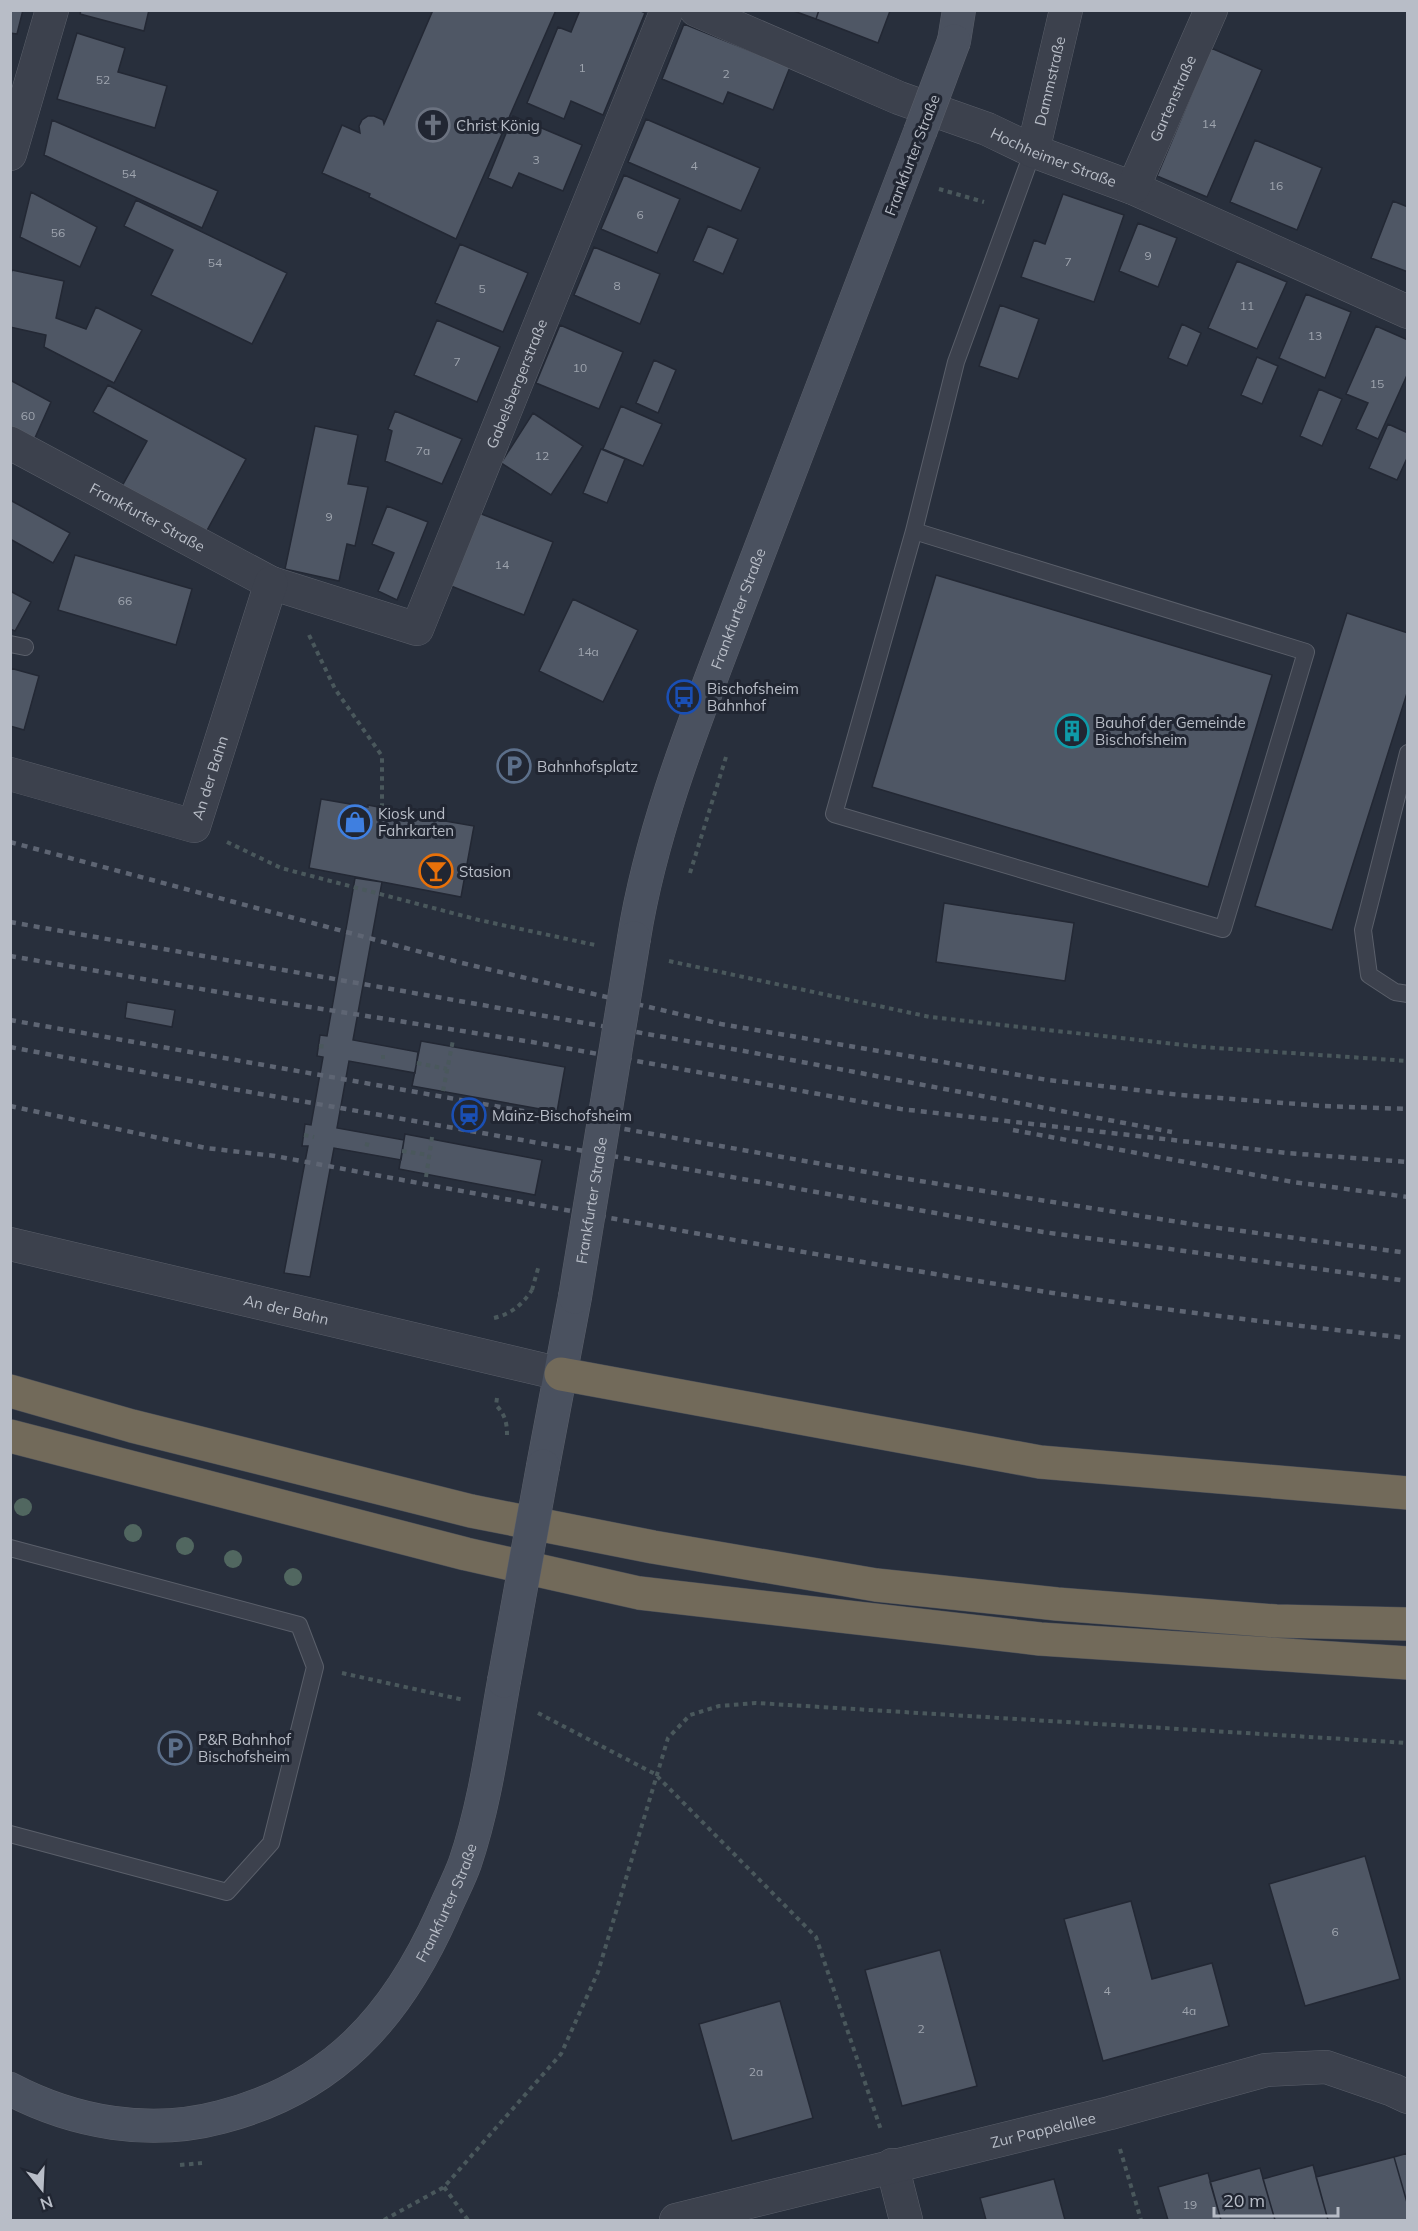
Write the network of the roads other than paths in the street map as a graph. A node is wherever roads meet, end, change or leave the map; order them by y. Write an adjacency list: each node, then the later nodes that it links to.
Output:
1 (52, 10): 8 (street)
2 (667, 10): 13 (street, Gabelsbergerstraße)
3 (696, 10): 7 (street, Hochheimer Straße)
4 (1066, 10): 7 (street, Dammstraße)
5 (1211, 10): 9 (street, Gartenstraße)
6 (957, 26): 18 (street, Frankfurter Straße, bridge)
7 (1033, 151): 9 (street, Hochheimer Straße); 12 (lane)
8 (10, 154)
9 (1133, 188): 10 (street, Hochheimer Straße)
10 (1407, 312)
11 (10, 443): 13 (street, Frankfurter Straße)
12 (914, 531): 12 (lane)
13 (278, 585): 15 (street, An der Bahn)
14 (1407, 753): 16 (lane)
15 (10, 774)
16 (1407, 994)
17 (10, 1244): 18 (street, An der Bahn)
18 (561, 1374): 23 (highway); 28 (street, Frankfurter Straße, bridge)
19 (10, 1391): 25 (highway)
20 (10, 1436): 22 (highway)
21 (10, 1441): 22 (highway)
22 (56, 1448): 26 (highway)
23 (1407, 1494)
24 (10, 1548): 27 (lane)
25 (1407, 1624)
26 (1407, 1663)
27 (10, 1834)
28 (10, 2089)
29 (1407, 2097): 30 (street, Zur Pappelallee)
30 (892, 2165): 31 (street, Zur Pappelallee); 32 (street)
31 (676, 2220)
32 (906, 2220)

